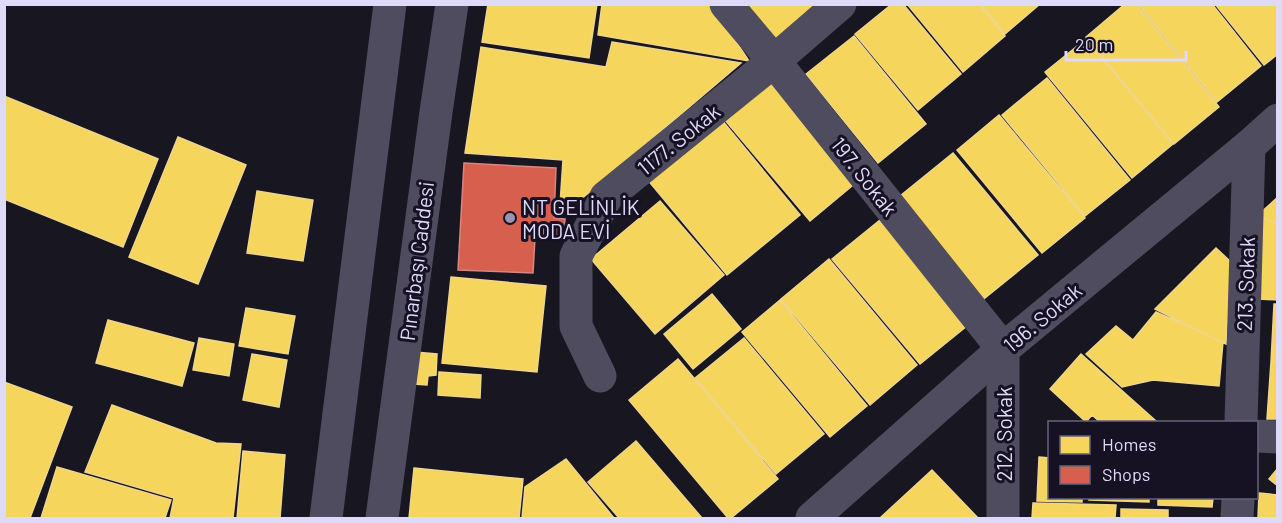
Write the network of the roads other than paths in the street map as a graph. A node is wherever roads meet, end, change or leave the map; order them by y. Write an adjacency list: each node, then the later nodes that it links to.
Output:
1 (390, 4): 14 (street)
2 (452, 4): 15 (street, Pınarbaşı Caddesi)
3 (726, 4): 5 (street, 197. Sokak)
4 (840, 4): 5 (street, 1177. Sokak)
5 (774, 61): 8 (street, 197. Sokak); 9 (street, 1177. Sokak)
6 (1278, 120): 7 (street, 196. Sokak)
7 (1249, 146): 8 (street, 196. Sokak); 10 (street, 213. Sokak)
8 (1003, 349): 16 (street, 196. Sokak); 17 (street, 212. Sokak)
9 (600, 376)
10 (1241, 421)
11 (1258, 436): 12 (street)
12 (1278, 437)
13 (1238, 499): 18 (street)
14 (326, 519)
15 (382, 519)
16 (812, 519)
17 (1003, 519)
18 (1237, 519)

